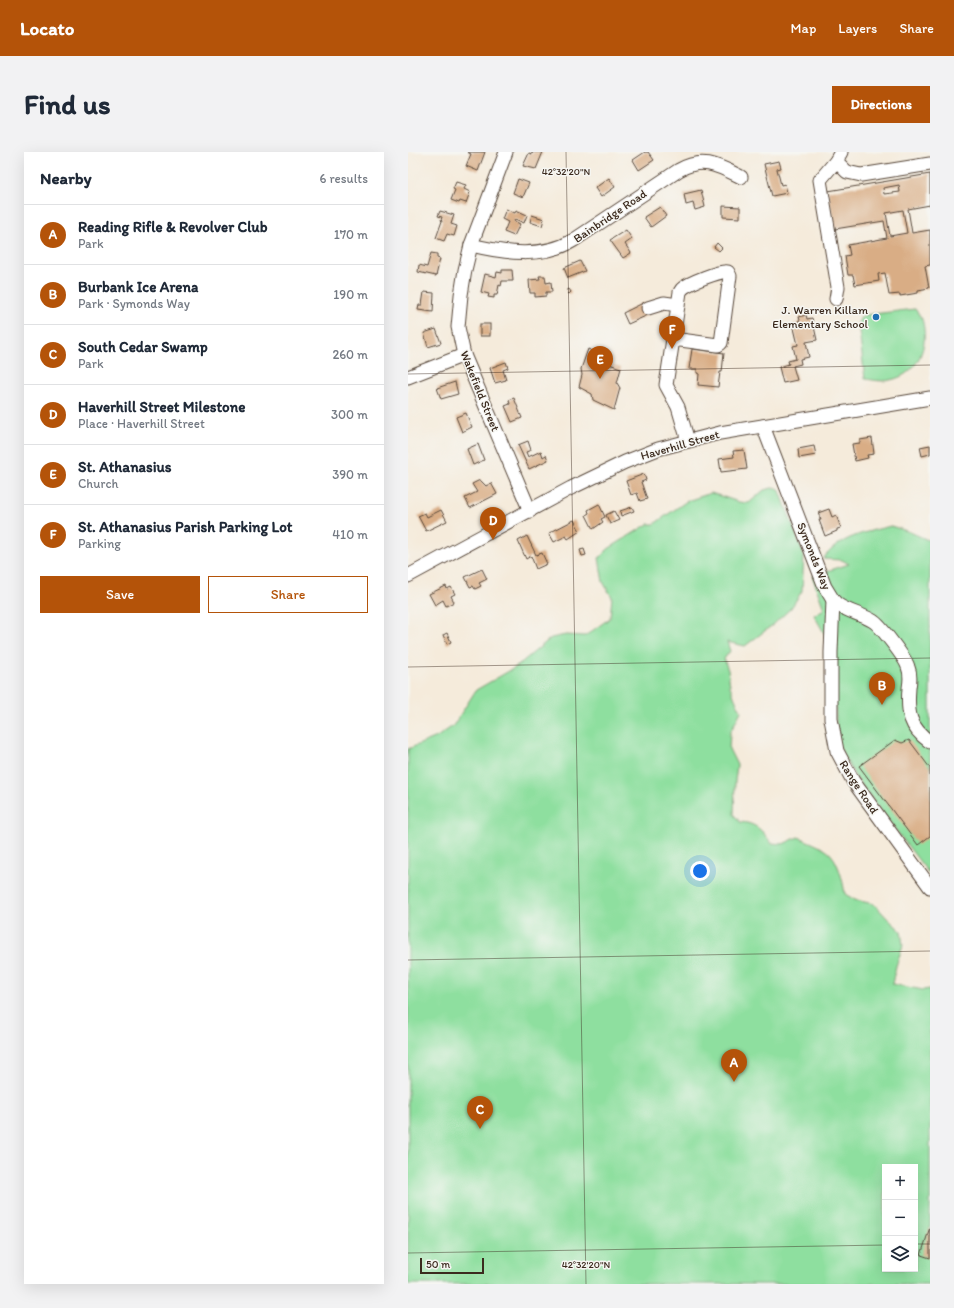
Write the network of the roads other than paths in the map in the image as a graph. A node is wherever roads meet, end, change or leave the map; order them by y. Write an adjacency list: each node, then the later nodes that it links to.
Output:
1 (506, 152): 5 (street, Wakefield Street)
2 (839, 157): 3 (street); 6 (street)
3 (930, 164)
4 (741, 177): 5 (street, Bainbridge Road)
5 (471, 245): 10 (street, Wakefield Street)
6 (836, 299)
7 (678, 305): 8 (street); 9 (street); 9 (street)
8 (648, 308)
9 (673, 339): 14 (street)
10 (464, 355): 11 (street); 15 (street, Wakefield Street)
11 (408, 377)
12 (930, 398): 13 (street, Haverhill Street)
13 (763, 426): 14 (street, Haverhill Street); 17 (street, Symonds Way)
14 (688, 441): 15 (street, Haverhill Street)
15 (530, 511): 16 (street, Haverhill Street)
16 (408, 576)
17 (833, 600): 18 (street, Symonds Way); 19 (street, Range Road)
18 (930, 742)
19 (930, 887)

